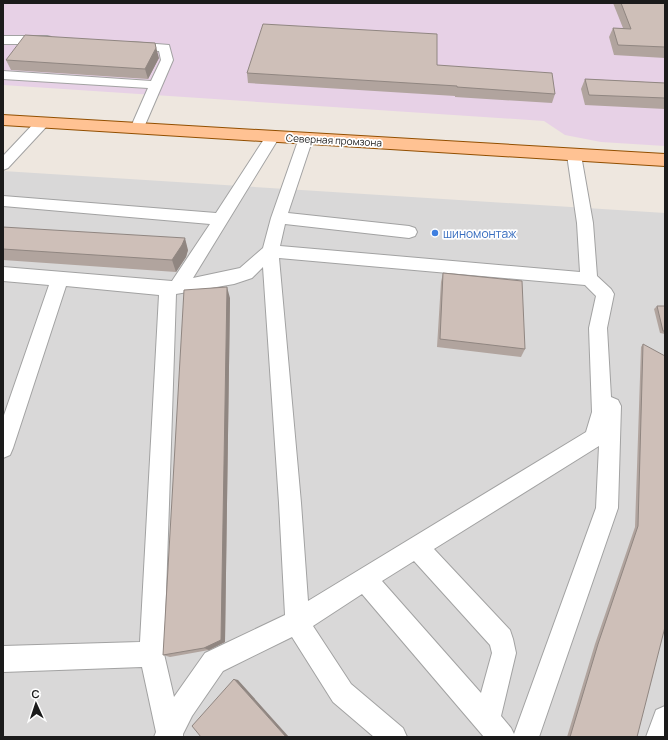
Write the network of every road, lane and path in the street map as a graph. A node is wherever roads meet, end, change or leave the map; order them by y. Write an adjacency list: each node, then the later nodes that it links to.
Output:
1 (3, 40): 2 (lane)
2 (59, 41)
3 (120, 45): 5 (lane)
4 (3, 75): 5 (lane)
5 (156, 85): 8 (lane)
6 (3, 120): 7 (main road, Северная промзона)
7 (42, 123): 8 (main road, Северная промзона); 13 (lane)
8 (137, 128): 9 (main road, Северная промзона)
9 (273, 136): 10 (main road, Северная промзона); 16 (lane)
10 (306, 138): 11 (main road, Северная промзона); 15 (lane)
11 (574, 155): 12 (main road, Северная промзона); 21 (lane)
12 (665, 160)
13 (3, 165)
14 (3, 201): 16 (lane)
15 (279, 218): 17 (lane); 18 (lane)
16 (221, 219): 22 (lane)
17 (409, 232)
18 (270, 251): 21 (lane); 22 (lane); 27 (lane)
19 (3, 274): 20 (lane)
20 (60, 279): 22 (lane); 24 (lane)
21 (589, 279): 23 (lane)
22 (173, 288): 28 (lane)
23 (598, 328): 25 (lane); 34 (lane)
24 (3, 448)
25 (416, 547): 26 (lane); 31 (lane)
26 (364, 579): 27 (lane); 31 (lane)
27 (297, 622): 32 (lane); 33 (lane)
28 (152, 654): 29 (lane); 32 (lane)
29 (3, 659)
30 (665, 719): 35 (lane)
31 (494, 728)
32 (169, 736)
33 (394, 737)
34 (526, 737)
35 (659, 737)

